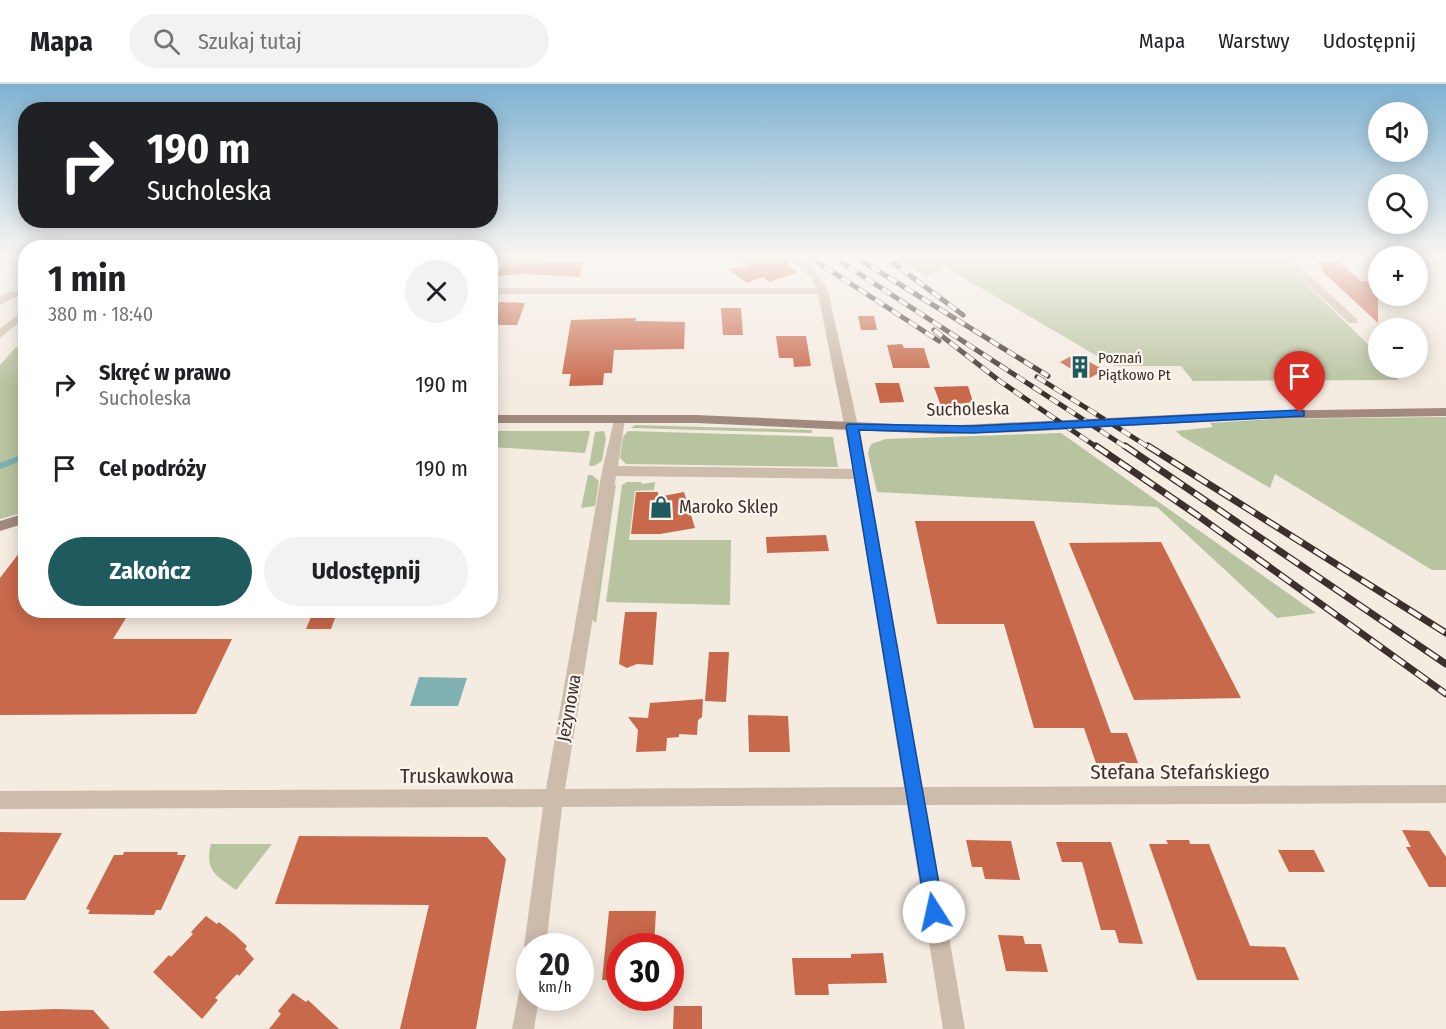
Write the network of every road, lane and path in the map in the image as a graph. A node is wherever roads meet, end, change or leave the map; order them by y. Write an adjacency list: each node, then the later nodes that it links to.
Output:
1 (825, 300): 11 (street)
2 (1330, 300): 6 (street)
3 (0, 311): 4 (street)
4 (18, 311)
5 (18, 318): 7 (street)
6 (1353, 321)
7 (0, 335)
8 (1446, 412): 11 (street, Sucholeska)
9 (498, 419): 10 (street, Sucholeska)
10 (619, 419): 11 (street, Sucholeska); 12 (street, Jeżynowa)
11 (852, 426): 13 (street)
12 (609, 471): 13 (street); 18 (street, Jeżynowa)
13 (860, 474): 17 (street)
14 (18, 520): 15 (street)
15 (0, 526)
16 (1446, 794): 17 (street, Stefana Stefańskiego)
17 (914, 796): 18 (street, Truskawkowa); 23 (street)
18 (554, 798): 19 (street, Truskawkowa); 20 (street, Jeżynowa)
19 (0, 800)
20 (537, 933)
21 (526, 1011): 22 (street)
22 (524, 1029)
23 (954, 1029)

